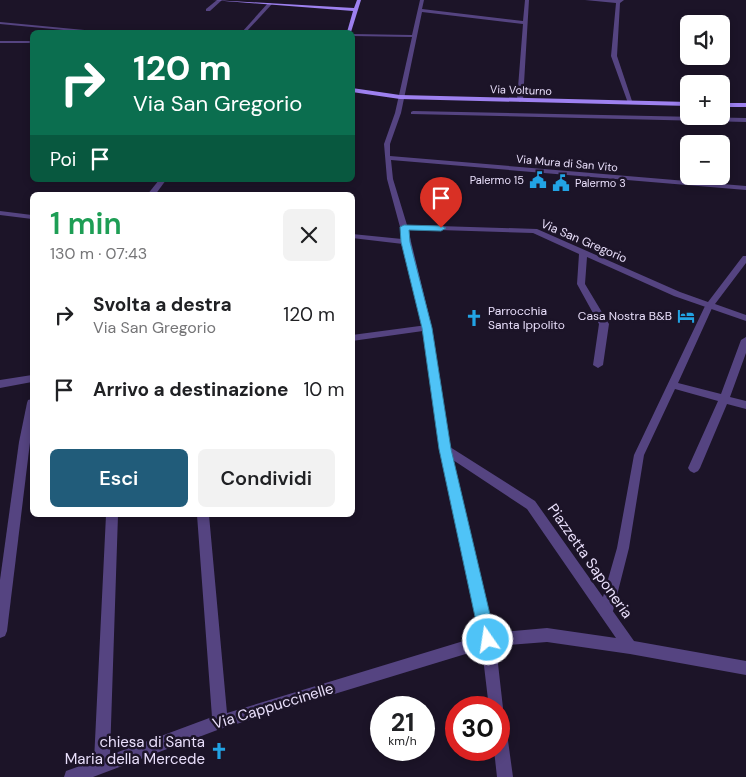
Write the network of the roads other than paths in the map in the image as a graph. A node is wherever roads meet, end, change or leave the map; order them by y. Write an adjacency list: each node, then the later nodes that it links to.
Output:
1 (214, 0): 2 (street)
2 (220, 0): 8 (street); 9 (street)
3 (359, 0): 10 (street)
4 (422, 0): 11 (street)
5 (527, 0): 13 (street)
6 (587, 0): 7 (street)
7 (620, 1): 24 (street)
8 (270, 4): 10 (street); 15 (street)
9 (208, 10)
10 (356, 10): 16 (street)
11 (420, 10): 13 (street); 18 (street)
12 (0, 23): 14 (street)
13 (525, 23): 23 (street)
14 (65, 30)
15 (246, 30)
16 (350, 30)
17 (355, 35): 18 (street)
18 (414, 36): 22 (street)
19 (0, 42): 20 (street)
20 (29, 42)
21 (355, 90): 22 (street, Via Volturno)
22 (400, 97): 23 (street, Via Volturno); 30 (street)
23 (520, 100): 24 (street, Via Volturno)
24 (631, 103): 25 (street, Via Volturno)
25 (680, 104)
26 (730, 105): 27 (street)
27 (746, 105)
28 (413, 113): 29 (street, Via Volturno)
29 (746, 120)
30 (387, 158): 32 (street, Via Mura di San Vito); 36 (street)
31 (161, 182): 33 (street)
32 (746, 188)
33 (153, 192)
34 (0, 213): 35 (street)
35 (30, 217)
36 (404, 227): 38 (street); 39 (street, Via San Gregorio)
37 (355, 236): 38 (street)
38 (406, 242): 43 (street)
39 (583, 254): 41 (street, Via San Gregorio); 46 (street)
40 (746, 258): 41 (street)
41 (709, 306): 42 (street, Via San Gregorio); 49 (street)
42 (746, 318)
43 (427, 328): 44 (street); 53 (street)
44 (355, 338)
45 (746, 340): 50 (street)
46 (598, 365)
47 (30, 379): 48 (street)
48 (0, 384)
49 (673, 385): 50 (street); 57 (street)
50 (724, 399): 51 (street); 54 (street)
51 (746, 405)
52 (30, 413): 58 (street)
53 (445, 449): 57 (street, Piazzetta Saponeria); 59 (street)
54 (694, 468)
55 (112, 517): 65 (street)
56 (203, 517): 63 (street)
57 (606, 611): 60 (street, Piazzetta Saponeria)
58 (0, 631)
59 (488, 640): 60 (street, Via Cappuccinelle); 62 (street); 63 (street, Via Cappuccinelle)
60 (630, 647): 61 (street, Via Cappuccinelle)
61 (746, 668)
62 (495, 696)
63 (220, 722): 65 (street, Via Cappuccinelle)
64 (503, 761): 67 (street)
65 (102, 765): 66 (street, Via Cappuccinelle)
66 (72, 777)
67 (505, 777)

